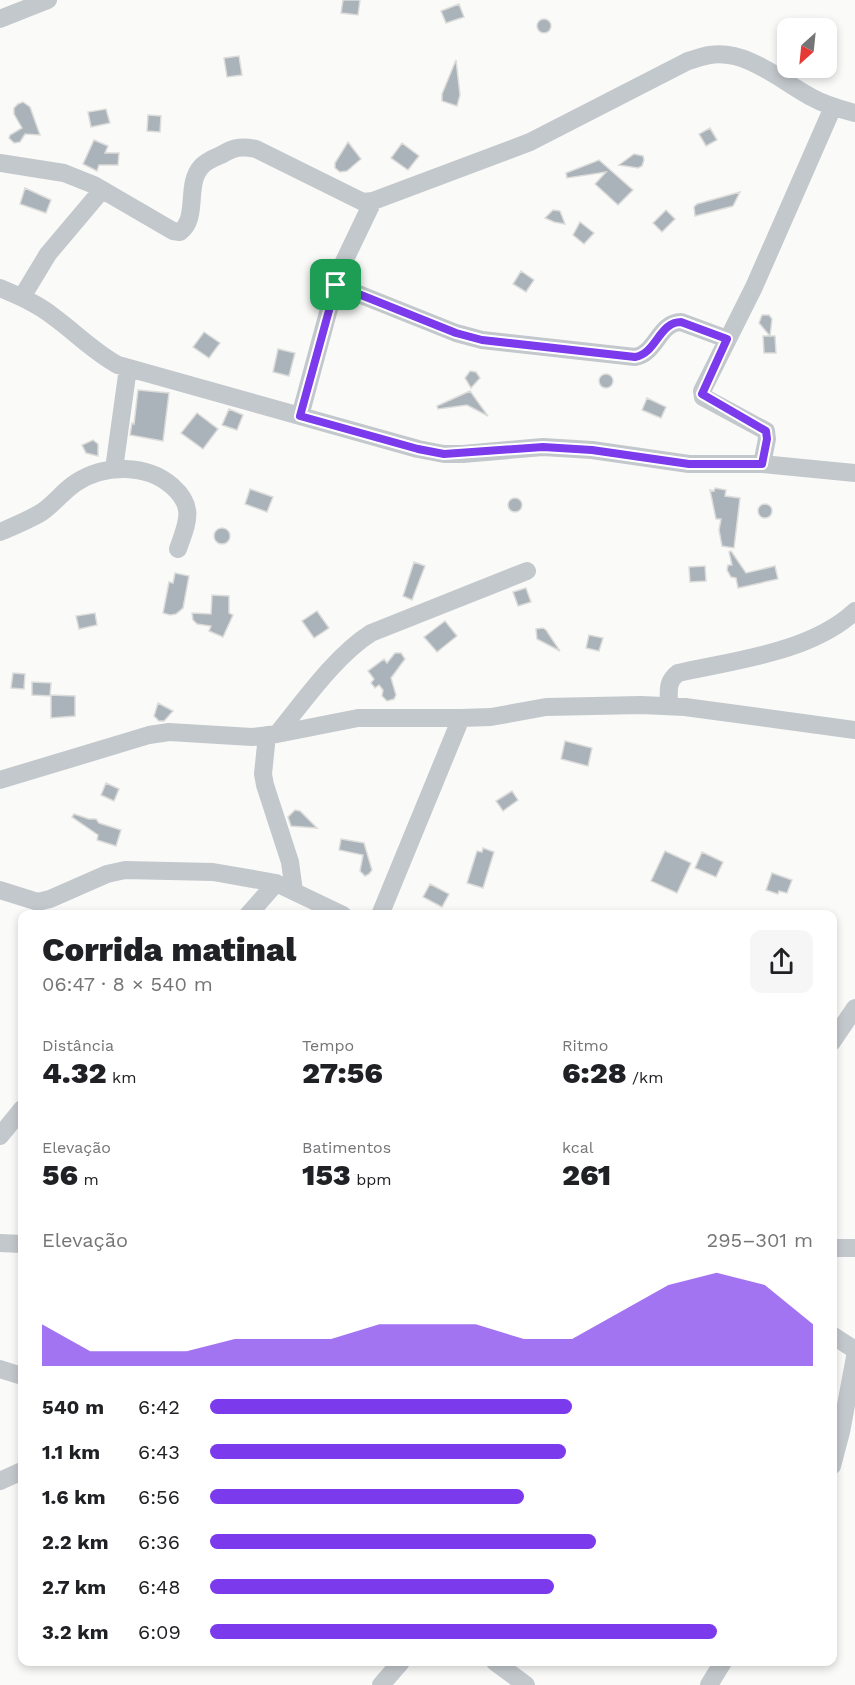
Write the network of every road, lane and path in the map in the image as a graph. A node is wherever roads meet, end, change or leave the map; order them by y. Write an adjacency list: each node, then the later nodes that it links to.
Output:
1 (48, 0): 2 (street)
2 (0, 19)
3 (833, 107): 4 (street); 7 (street); 11 (street)
4 (855, 113)
5 (0, 163): 6 (street)
6 (102, 190): 7 (street); 10 (street)
7 (373, 201): 8 (street)
8 (336, 285): 11 (street); 13 (street)
9 (0, 288): 10 (street)
10 (22, 297): 12 (street)
11 (727, 339): 14 (street)
12 (128, 368): 13 (street); 15 (street)
13 (300, 416): 14 (street)
14 (762, 464): 16 (street)
15 (114, 469): 17 (street); 18 (street)
16 (855, 473)
17 (0, 532)
18 (178, 549)
19 (527, 571): 24 (street)
20 (855, 611): 21 (street)
21 (669, 706): 22 (street); 23 (street)
22 (461, 718): 24 (street); 31 (street)
23 (855, 730)
24 (272, 735): 25 (street); 28 (street)
25 (0, 780)
26 (276, 883): 27 (street); 28 (street); 29 (street)
27 (0, 890)
28 (294, 891): 30 (street)
29 (252, 910)
30 (333, 910)
31 (382, 910)
32 (855, 1008): 33 (street)
33 (837, 1035)
34 (18, 1114): 35 (street)
35 (0, 1136)
36 (0, 1243): 37 (street)
37 (18, 1244)
38 (837, 1248): 39 (street)
39 (855, 1248)
40 (837, 1338): 41 (street)
41 (855, 1350)
42 (855, 1357): 45 (street)
43 (0, 1369): 44 (street)
44 (18, 1375)
45 (837, 1442)
46 (18, 1473): 47 (street)
47 (0, 1481)
48 (398, 1666): 51 (street)
49 (500, 1666): 52 (street)
50 (721, 1666): 53 (street)
51 (381, 1685)
52 (526, 1685)
53 (710, 1685)

